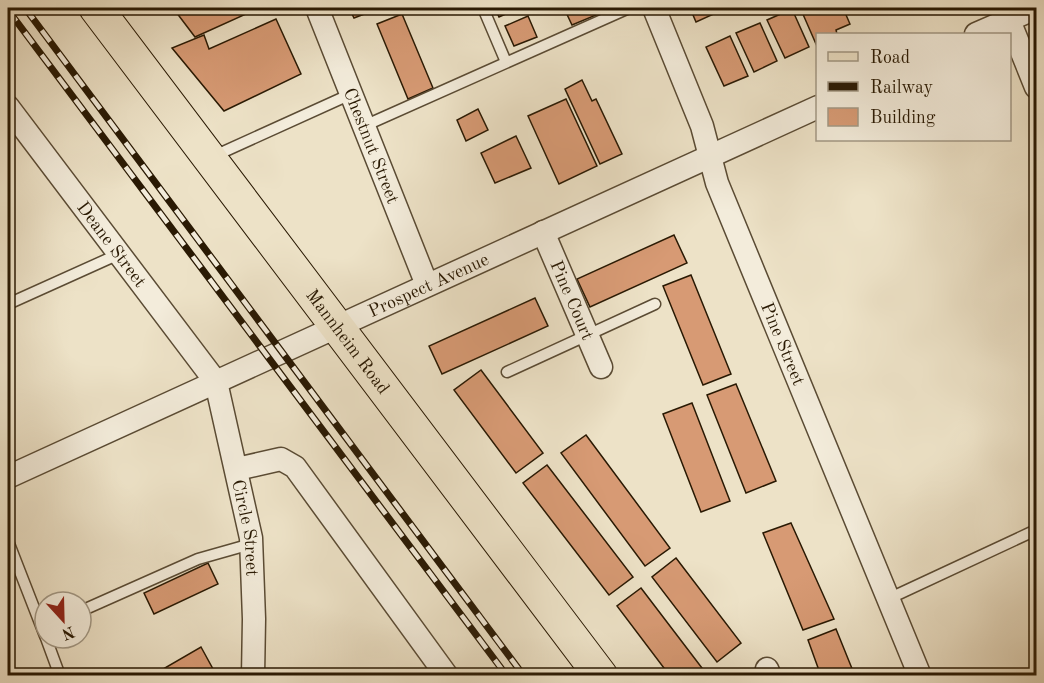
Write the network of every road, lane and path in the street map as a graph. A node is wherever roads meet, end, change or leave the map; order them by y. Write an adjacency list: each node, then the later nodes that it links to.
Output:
1 (96, 8): 16 (main road, Mannheim Road)
2 (317, 8): 11 (street, Chestnut Street)
3 (483, 8): 9 (lane)
4 (629, 8): 9 (lane)
5 (654, 8): 15 (street, Pine Street)
6 (1036, 8): 7 (street)
7 (1007, 14): 8 (street); 10 (street)
8 (978, 33)
9 (506, 63): 14 (lane)
10 (1036, 87)
11 (351, 94): 14 (street, Chestnut Street); 16 (lane)
12 (8, 107): 18 (street, Deane Street)
13 (816, 108): 15 (street, Prospect Avenue)
14 (364, 126): 19 (street, Chestnut Street)
15 (710, 157): 17 (street, Prospect Avenue); 32 (street, Pine Street)
16 (210, 158): 22 (main road, Mannheim Road)
17 (543, 232): 19 (street, Prospect Avenue); 23 (street, Pine Court)
18 (119, 254): 20 (lane); 26 (street, Deane Street)
19 (427, 285): 22 (street, Prospect Avenue)
20 (8, 304)
21 (655, 304): 23 (lane)
22 (337, 327): 26 (street, Prospect Avenue); 39 (main road, Mannheim Road)
23 (587, 334): 24 (street, Pine Court); 25 (lane)
24 (601, 367)
25 (507, 372)
26 (216, 382): 27 (street, Circle Street); 28 (street, Prospect Avenue)
27 (237, 469): 31 (street, Circle Street); 38 (street)
28 (9, 472)
29 (1036, 531): 32 (lane)
30 (8, 541): 33 (lane)
31 (251, 544): 34 (lane); 37 (street, Circle Street)
32 (888, 599): 40 (street, Pine Street)
33 (33, 605)
34 (93, 606)
35 (50, 650): 36 (lane)
36 (60, 675)
37 (253, 675)
38 (447, 675)
39 (602, 675)
40 (920, 675)

